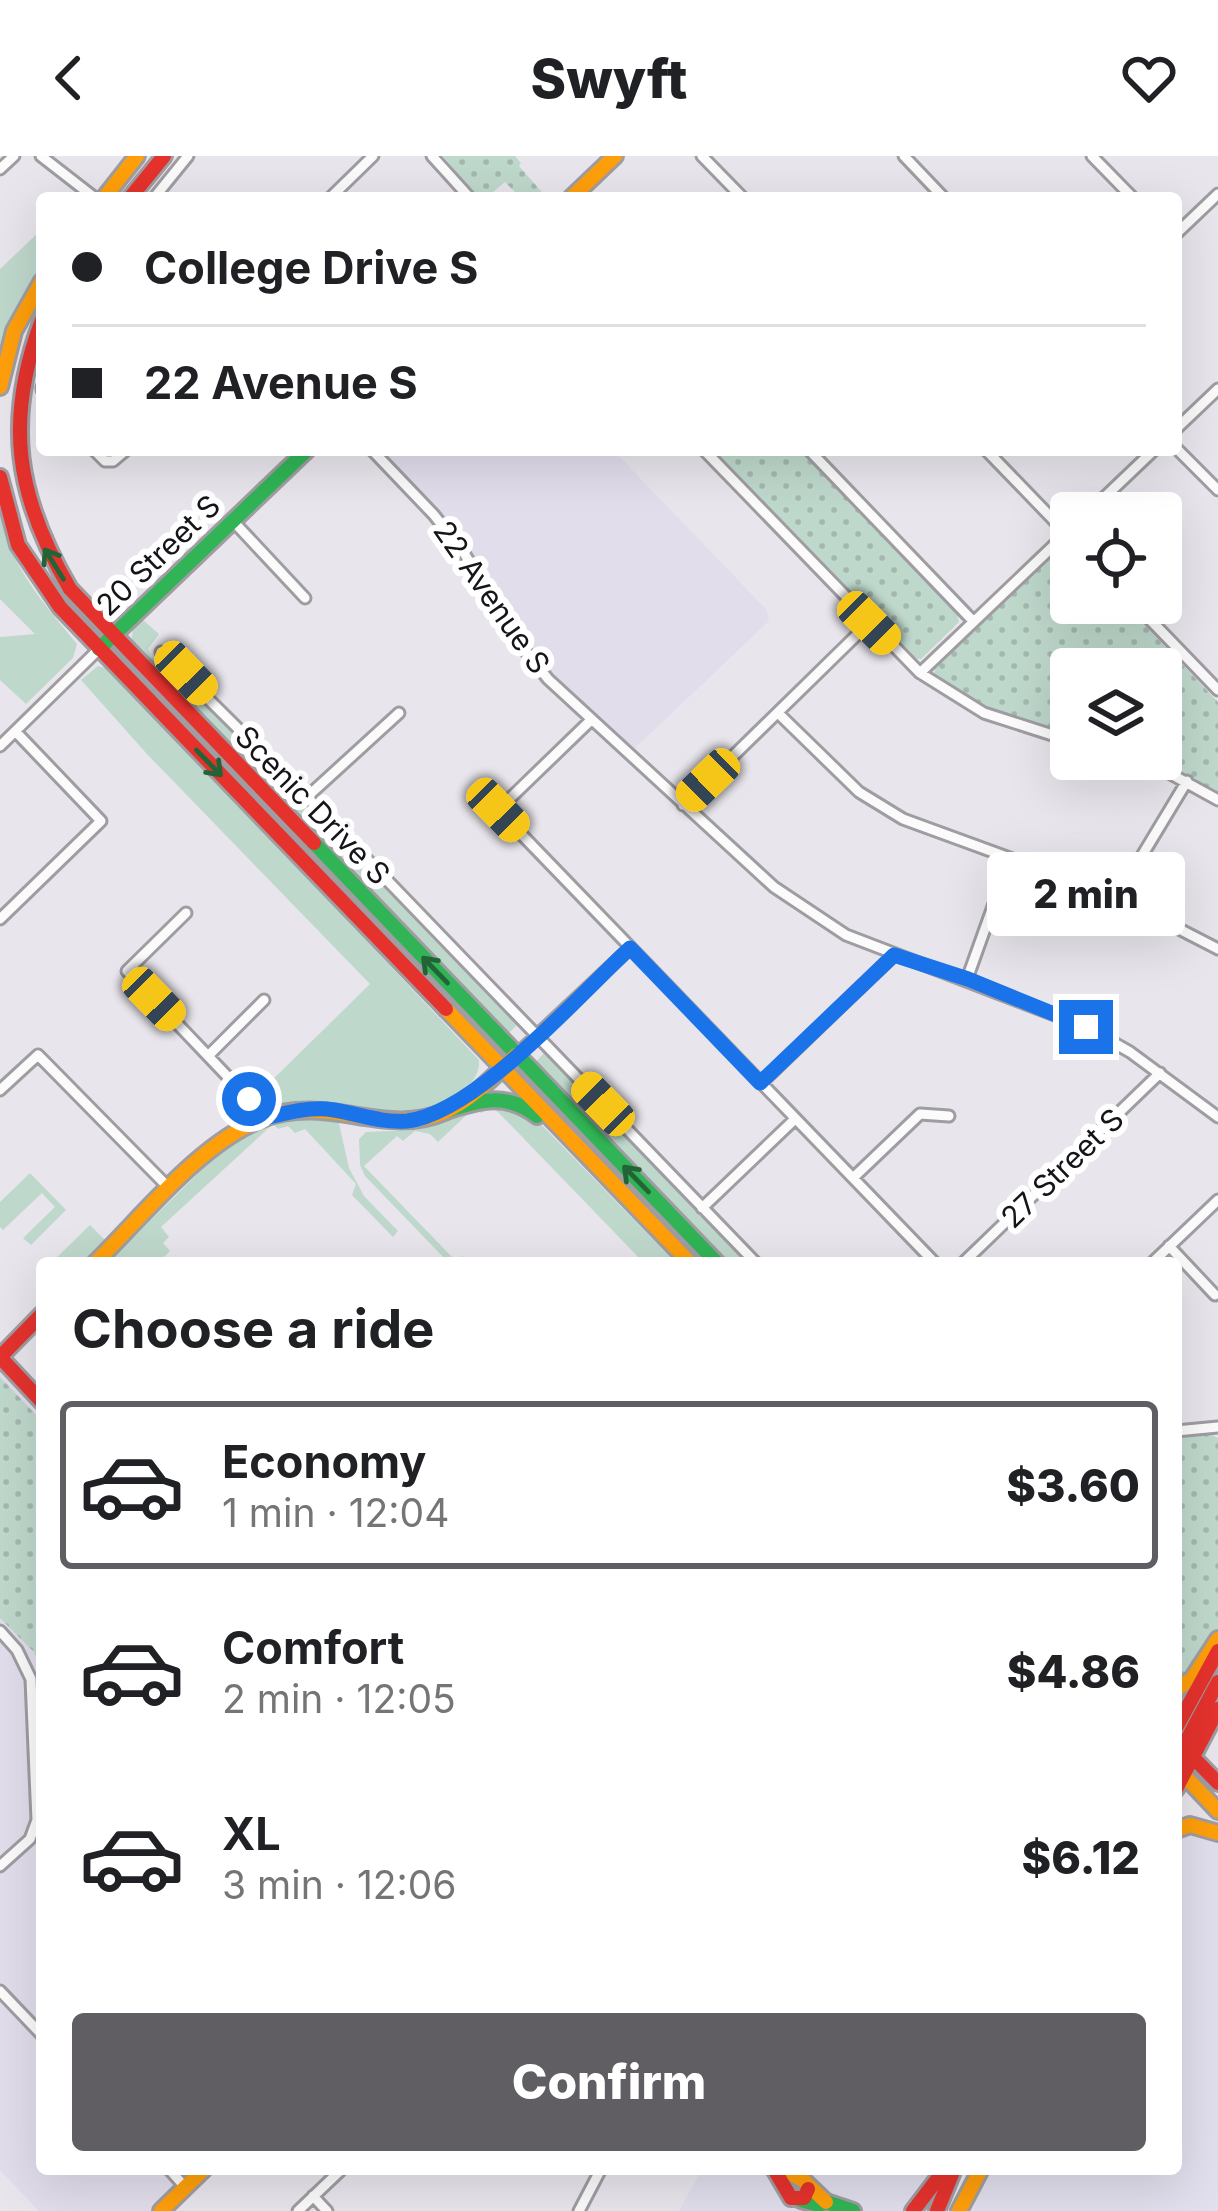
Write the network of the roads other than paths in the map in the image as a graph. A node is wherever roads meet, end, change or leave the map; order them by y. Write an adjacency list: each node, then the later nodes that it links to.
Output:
1 (14, 156): 12 (street)
2 (41, 156): 13 (street)
3 (137, 156): 14 (main road)
4 (164, 156): 15 (main road)
5 (188, 156): 16 (street)
6 (373, 156): 17 (street)
7 (432, 156): 18 (street)
8 (615, 156): 19 (main road)
9 (702, 156): 20 (street)
10 (904, 156): 21 (street)
11 (1092, 156): 22 (street)
12 (0, 170)
13 (87, 192)
14 (109, 192)
15 (135, 192)
16 (159, 192)
17 (336, 192)
18 (466, 192)
19 (577, 192)
20 (737, 192)
21 (938, 192)
22 (1127, 192)
23 (1218, 194): 24 (street)
24 (1182, 228)
25 (36, 292): 27 (main road)
26 (36, 334): 47 (main road, Scenic Drive S, one-way to 26)
27 (0, 386)
28 (1218, 389): 29 (street)
29 (1182, 423)
30 (1182, 454): 38 (street)
31 (302, 456): 41 (main road, 20 Street S)
32 (379, 456): 54 (street, 22 Avenue S)
33 (710, 456): 45 (street)
34 (815, 456): 44 (street)
35 (992, 456): 40 (street)
36 (1148, 456): 39 (street)
37 (0, 477): 48 (main road, Scenic Drive S)
38 (1218, 490)
39 (1110, 492)
40 (1050, 514)
41 (233, 521): 43 (street); 47 (main road, 20 Street S)
42 (1050, 552): 44 (street)
43 (305, 598)
44 (974, 621): 50 (street)
45 (869, 623): 50 (street); 53 (street)
46 (1154, 624): 51 (street)
47 (112, 637): 48 (main road, 20 Street S); 73 (main road, Scenic Drive S, one-way to 47)
48 (98, 649): 55 (street); 75 (main road, Scenic Drive S, one-way to 75)
49 (161, 652): 60 (street, Scenic Drive S)
50 (920, 673): 56 (street)
51 (1218, 690)
52 (399, 713): 60 (street)
53 (778, 713): 62 (street); 63 (street)
54 (590, 720): 62 (street, 22 Avenue S); 67 (street)
55 (16, 732): 57 (street); 66 (street)
56 (1050, 734)
57 (0, 746)
58 (1182, 779): 59 (street)
59 (1187, 781): 61 (street); 64 (street)
60 (307, 796): 72 (street, Scenic Drive S)
61 (1218, 800)
62 (683, 805): 69 (street, 22 Avenue S)
63 (1010, 859): 64 (street); 70 (street)
64 (1117, 897): 68 (street)
65 (186, 914): 74 (street)
66 (0, 919)
67 (630, 948): 72 (street); 77 (street)
68 (1218, 949)
69 (894, 955): 70 (street, 22 Avenue S); 77 (street)
70 (968, 979): 76 (street, 22 Avenue S)
71 (264, 1000): 74 (street)
72 (536, 1035): 73 (street); 88 (street, Scenic Drive S)
73 (516, 1054): 75 (main road); 92 (main road, Scenic Drive S, one-way to 73)
74 (209, 1055): 82 (street)
75 (502, 1068): 79 (main road); 87 (main road, Scenic Drive S)
76 (1160, 1073): 81 (street, 22 Avenue S); 95 (street, 27 Street S)
77 (760, 1083): 83 (street)
78 (0, 1090): 85 (street)
79 (446, 1111): 82 (main road); 87 (main road)
80 (949, 1116): 84 (street)
81 (1218, 1117)
82 (261, 1119): 85 (main road)
83 (795, 1119): 84 (street); 88 (street)
84 (853, 1178): 94 (street)
85 (171, 1190): 90 (main road)
86 (1218, 1200): 89 (street)
87 (634, 1207): 91 (main road, Scenic Drive S)
88 (702, 1208): 93 (street, Scenic Drive S)
89 (1169, 1246): 96 (street); 97 (street)
90 (101, 1257)
91 (684, 1257)
92 (711, 1257)
93 (750, 1257)
94 (928, 1257)
95 (969, 1257)
96 (1158, 1257)
97 (1179, 1257)
98 (1182, 1260): 99 (street)
99 (1215, 1295)
100 (36, 1320): 101 (main road)
101 (0, 1357): 102 (main road)
102 (36, 1396)
103 (1218, 1427): 104 (street)
104 (1182, 1430)
105 (0, 1631): 115 (street)
106 (1218, 1639): 109 (main road)
107 (1218, 1651): 111 (main road)
108 (1218, 1682): 112 (main road)
109 (1182, 1685)
110 (1218, 1709): 112 (main road)
111 (1182, 1717)
112 (1184, 1747): 114 (main road)
113 (1182, 1780): 116 (main road)
114 (1218, 1783)
115 (36, 1796)
116 (1218, 1811)
117 (36, 1823): 120 (street)
118 (1182, 1828): 119 (main road)
119 (1218, 1833)
120 (0, 1866)
121 (0, 1991): 122 (street)
122 (36, 2030)
123 (174, 2175): 131 (street)
124 (198, 2175): 131 (main road)
125 (336, 2175): 133 (street)
126 (598, 2175): 137 (street)
127 (944, 2175): 139 (main road)
128 (945, 2175): 140 (main road)
129 (947, 2175): 141 (main road)
130 (978, 2175): 142 (main road)
131 (185, 2187): 134 (main road)
132 (790, 2191): 138 (main road)
133 (313, 2196): 135 (street); 136 (street)
134 (161, 2211)
135 (298, 2211)
136 (327, 2211)
137 (579, 2211)
138 (853, 2211)
139 (913, 2211)
140 (924, 2211)
141 (938, 2211)
142 (958, 2211)

